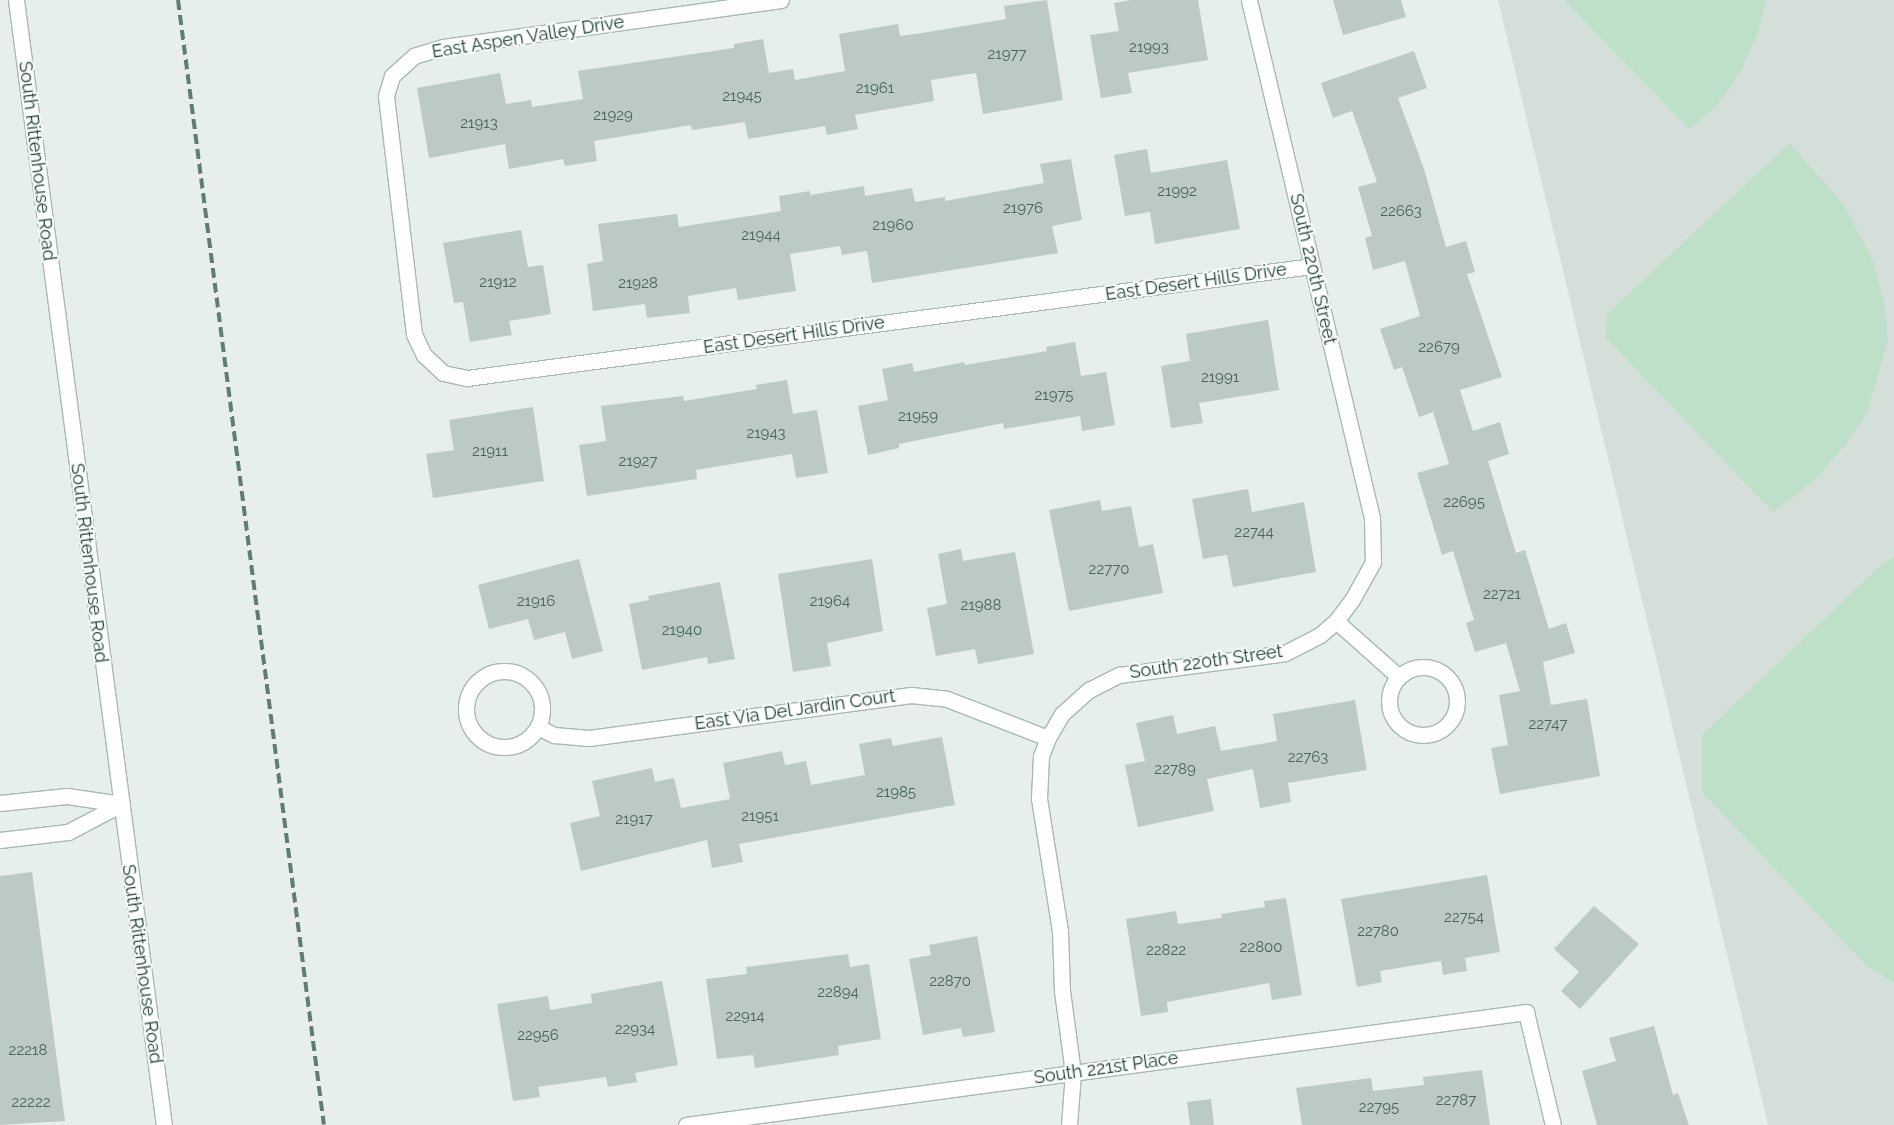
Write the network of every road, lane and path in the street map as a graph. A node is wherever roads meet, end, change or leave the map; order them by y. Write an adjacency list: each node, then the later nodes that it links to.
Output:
1 (16, 0): 11 (street, South Rittenhouse Road)
2 (781, 0): 4 (street, East Aspen Valley Drive)
3 (1249, 0): 5 (street, South 220th Street)
4 (400, 216): 5 (street, East Desert Hills Drive)
5 (1312, 266): 6 (street, South 220th Street)
6 (1336, 621): 7 (street); 9 (street, South 220th Street)
7 (1398, 677): 7 (street)
8 (538, 727): 8 (street); 9 (street, East Via Del Jardin Court)
9 (1048, 738): 13 (street, South 220th Street)
10 (0, 803): 11 (street)
11 (121, 804): 12 (street); 14 (street, South Rittenhouse Road)
12 (0, 840)
13 (1073, 1073): 15 (street, South 221st Place); 16 (street, South 220th Street); 17 (street, South 221st Place)
14 (164, 1125)
15 (686, 1125)
16 (1069, 1125)
17 (1553, 1125)

